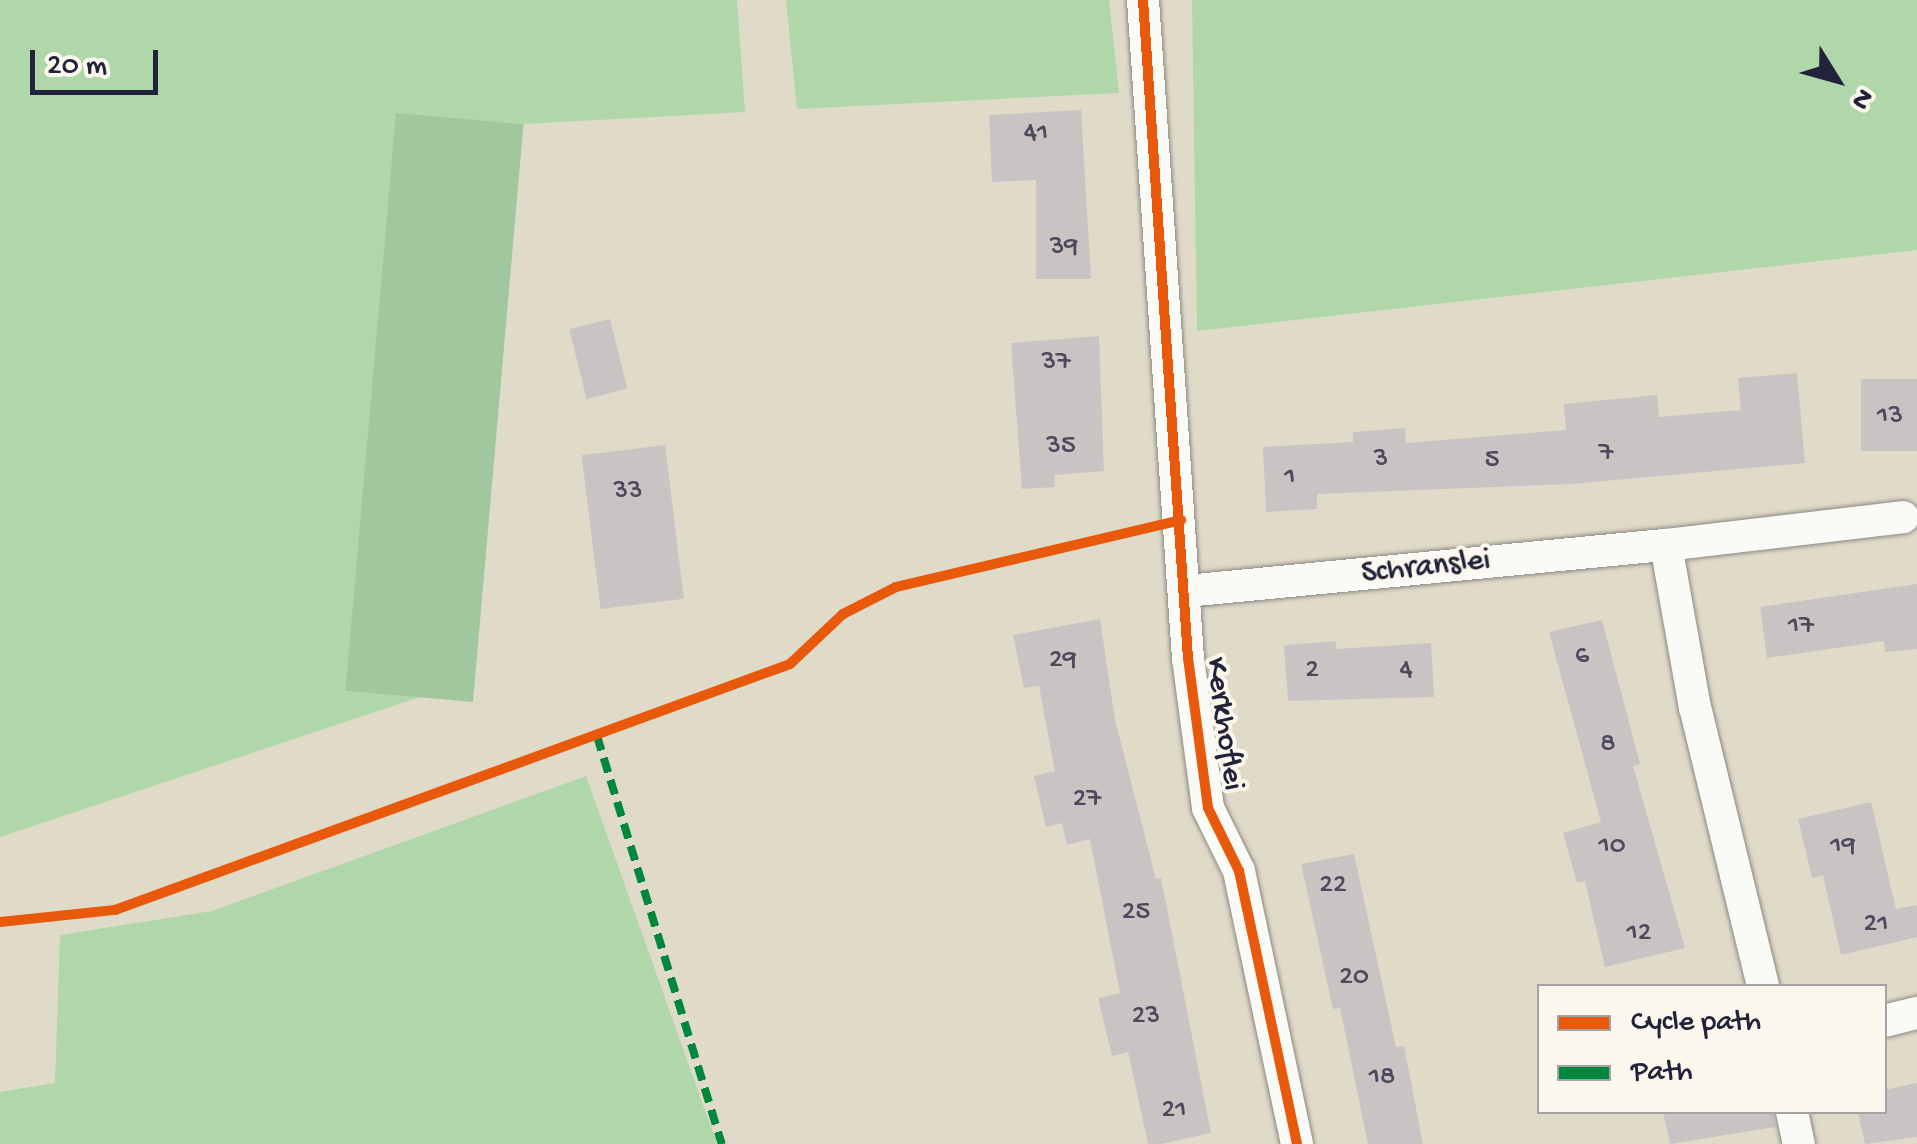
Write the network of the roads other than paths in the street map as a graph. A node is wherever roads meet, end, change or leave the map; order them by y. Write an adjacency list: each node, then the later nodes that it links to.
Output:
1 (1144, 0): 4 (street, Kerkhoflei)
2 (1903, 517): 3 (street, Schranslei)
3 (1666, 545): 4 (street, Schranslei); 5 (street)
4 (1186, 591): 9 (street, Kerkhoflei)
5 (1763, 984)
6 (1917, 1013): 7 (street)
7 (1887, 1019)
8 (1792, 1114): 10 (street)
9 (1297, 1144)
10 (1799, 1144)

